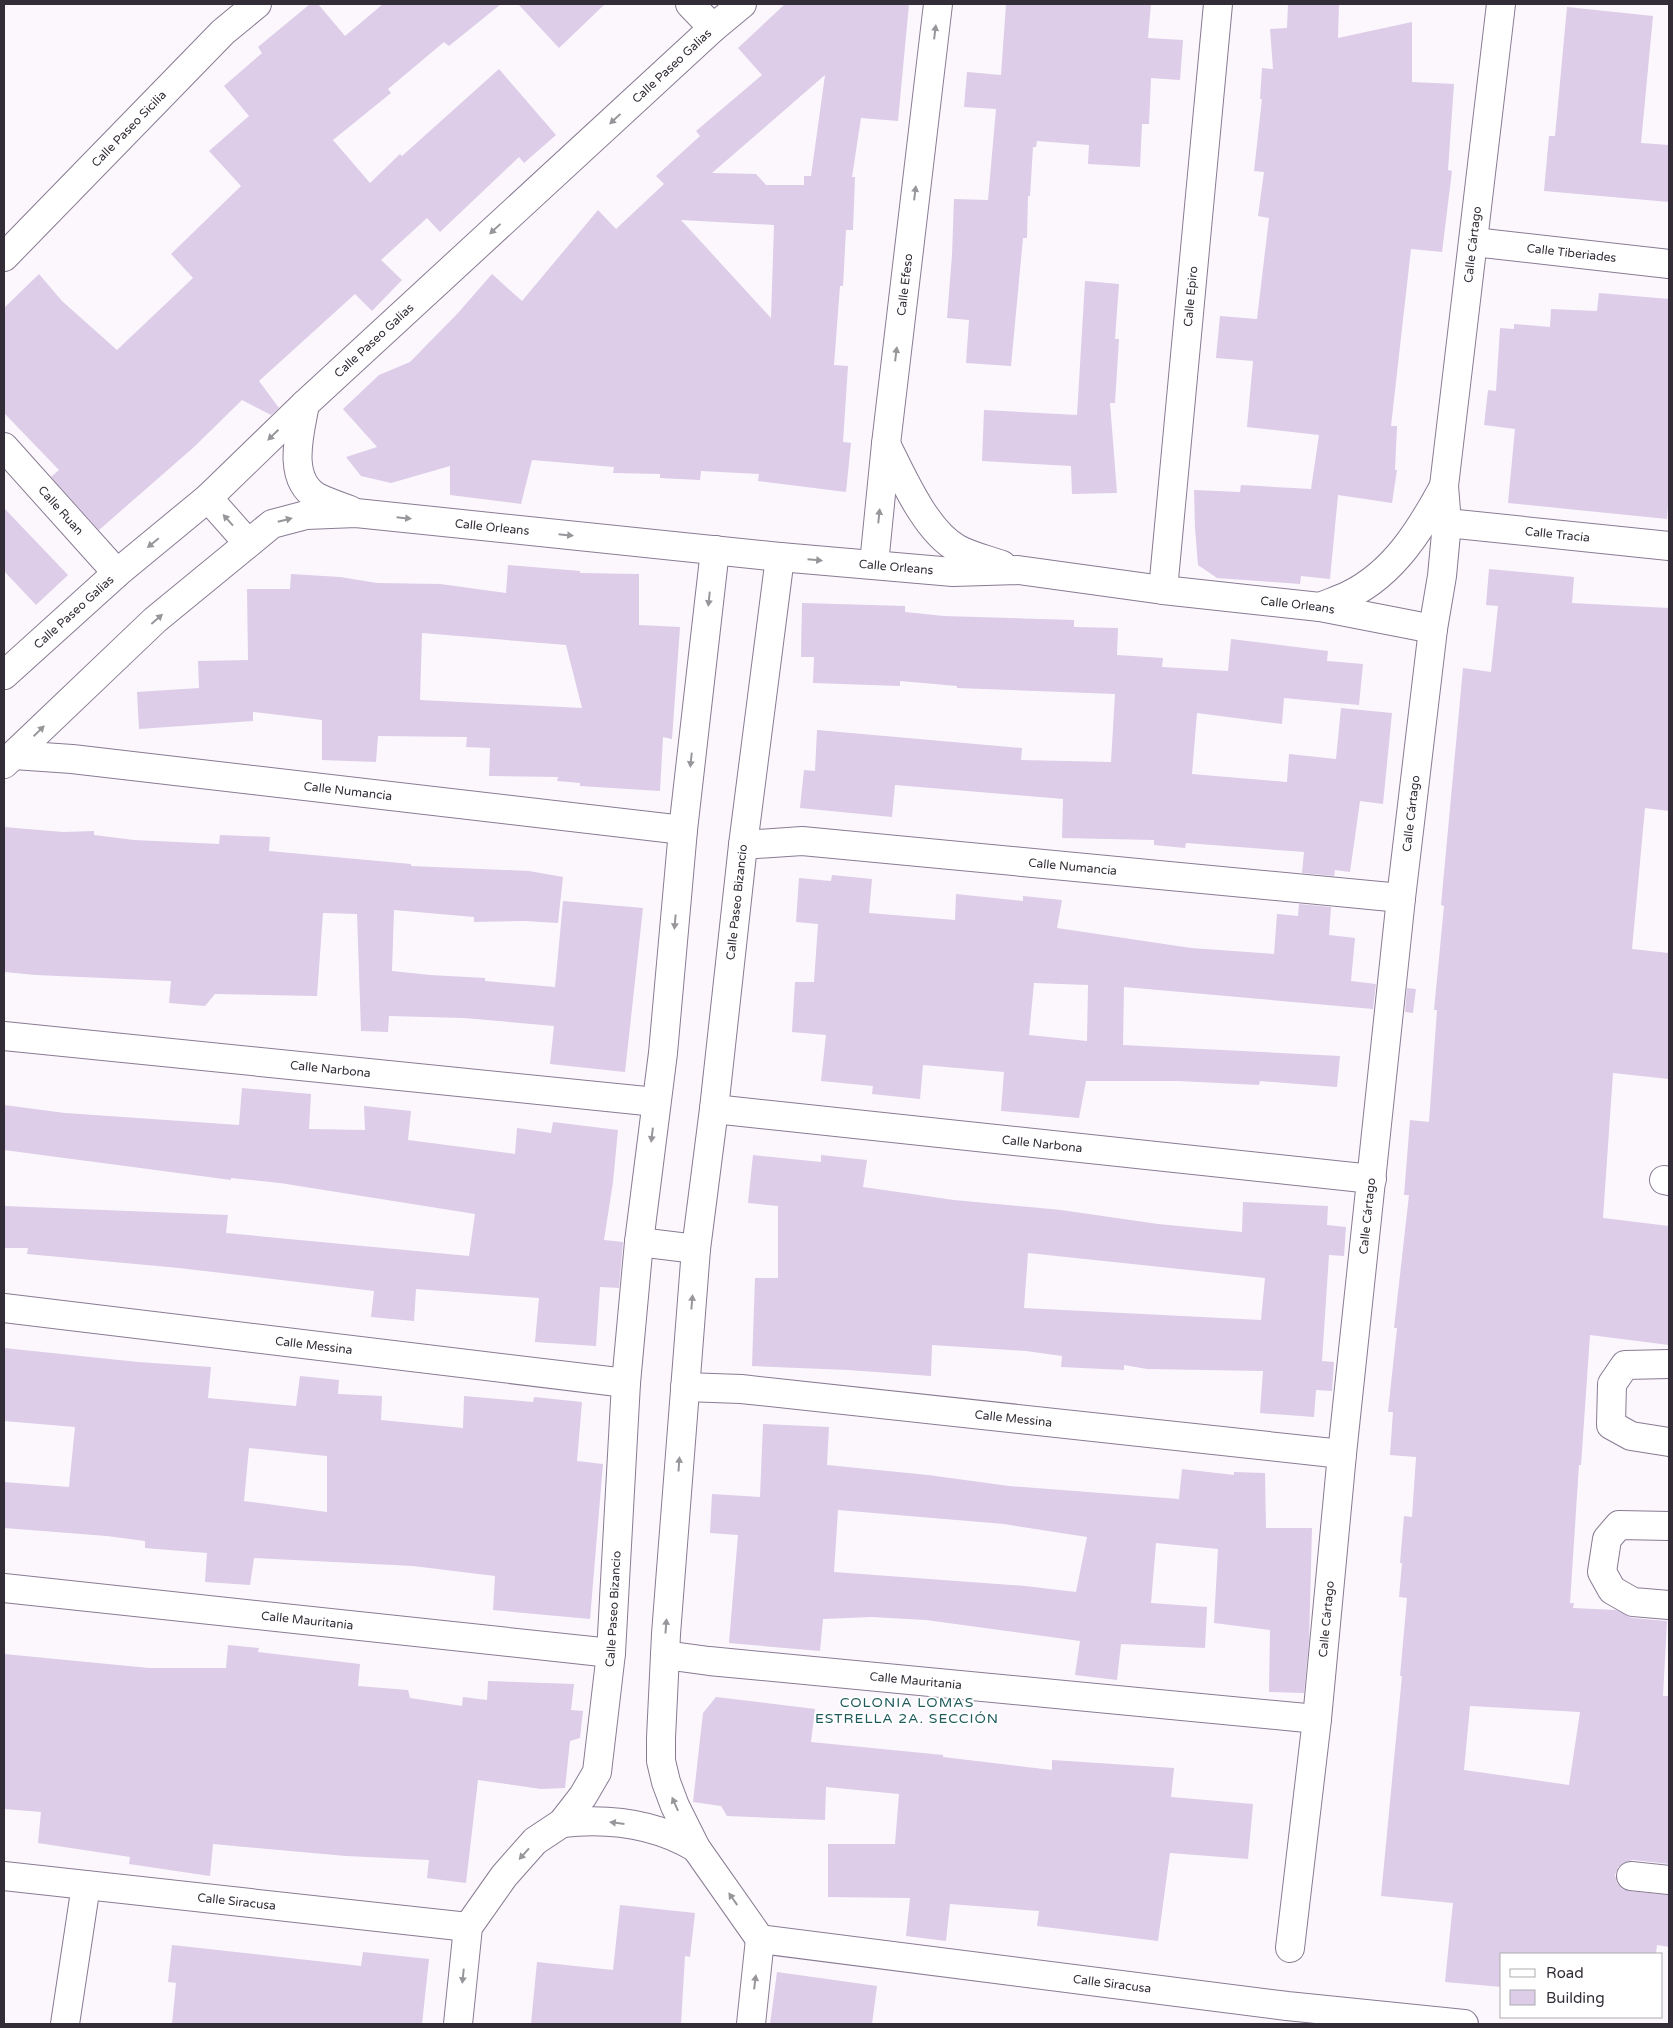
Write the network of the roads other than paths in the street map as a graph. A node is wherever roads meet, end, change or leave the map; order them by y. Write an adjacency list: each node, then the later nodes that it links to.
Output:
1 (257, 4): 9 (street, Calle Paseo Sicilia)
2 (690, 4): 7 (street)
3 (742, 4): 7 (street, Calle Paseo Galias)
4 (938, 4): 12 (street, Calle Efeso, one-way to 4)
5 (1218, 4): 25 (street, Calle Epiro)
6 (1501, 4): 8 (street, Calle Cártago)
7 (713, 28): 11 (street, Calle Paseo Galias, one-way to 11)
8 (1474, 242): 10 (street, Calle Tiberiades); 14 (street, Calle Cártago)
9 (4, 257)
10 (1669, 264)
11 (306, 404): 15 (street, Calle Paseo Galias, one-way to 15); 16 (street)
12 (886, 444): 22 (street, Calle Efeso, one-way to 12); 23 (street)
13 (4, 447): 24 (street, Calle Ruan)
14 (1444, 486): 17 (street, Calle Cártago); 26 (street, Calle Cártago)
15 (208, 498): 18 (street, one-way to 15); 24 (street, Calle Paseo Galias, one-way to 24)
16 (356, 512): 18 (street, one-way to 16); 20 (street, Calle Orleans, one-way to 20)
17 (1447, 523): 19 (street, Calle Tracia); 27 (street, Calle Cártago)
18 (248, 543): 29 (street, one-way to 18)
19 (1669, 546)
20 (714, 550): 21 (street, Calle Orleans); 30 (street, Calle Paseo Bizancio, one-way to 30)
21 (780, 557): 22 (street, Calle Orleans, one-way to 22); 31 (street, Calle Paseo Bizancio)
22 (874, 564): 23 (street, Calle Orleans)
23 (1018, 570): 25 (street, Calle Orleans)
24 (117, 573): 28 (street, Calle Paseo Galias)
25 (1163, 590): 26 (street, Calle Orleans)
26 (1320, 607): 27 (street, Calle Orleans)
27 (1433, 629): 32 (street, Calle Cártago)
28 (4, 675)
29 (9, 759): 30 (street, Calle Numancia)
30 (683, 830): 34 (street, Calle Paseo Bizancio, one-way to 34)
31 (743, 845): 32 (street, Calle Numancia); 35 (street, Calle Paseo Bizancio)
32 (1401, 898): 36 (street, Calle Cártago)
33 (4, 1036): 34 (street, Calle Narbona)
34 (656, 1102): 37 (street, Calle Paseo Bizancio, one-way to 37)
35 (714, 1110): 36 (street, Calle Narbona); 38 (street, Calle Paseo Bizancio)
36 (1372, 1179): 44 (street, Calle Cártago)
37 (638, 1242): 38 (street); 41 (street, Calle Paseo Bizancio)
38 (696, 1249): 42 (street, Calle Paseo Bizancio, one-way to 38)
39 (4, 1308): 41 (street, Calle Messina)
40 (1669, 1364): 43 (street)
41 (626, 1383): 48 (street, Calle Paseo Bizancio)
42 (685, 1386): 44 (street, Calle Messina); 49 (street, Calle Paseo Bizancio, one-way to 42)
43 (1669, 1442)
44 (1342, 1454): 50 (street, Calle Cártago)
45 (1669, 1526): 47 (street)
46 (4, 1588): 48 (street, Calle Mauritania)
47 (1669, 1604)
48 (611, 1654): 51 (street, Calle Paseo Bizancio)
49 (664, 1655): 50 (street, Calle Mauritania); 52 (street, Calle Paseo Bizancio, one-way to 49)
50 (1316, 1719): 59 (street, Calle Cártago)
51 (562, 1823): 52 (street, one-way to 51); 57 (street, Calle Paseo Bizancio, one-way to 57)
52 (696, 1848): 58 (street, Calle Paseo Bizancio, one-way to 52)
53 (4, 1876): 56 (street, Calle Siracusa)
54 (1631, 1876): 55 (street)
55 (1669, 1880)
56 (86, 1885): 57 (street, Calle Siracusa); 60 (street)
57 (468, 1927): 61 (street, one-way to 61)
58 (760, 1939): 62 (street, one-way to 58); 63 (street, Calle Siracusa)
59 (1290, 1948)
60 (65, 2024)
61 (458, 2024)
62 (750, 2024)
63 (1464, 2024)

